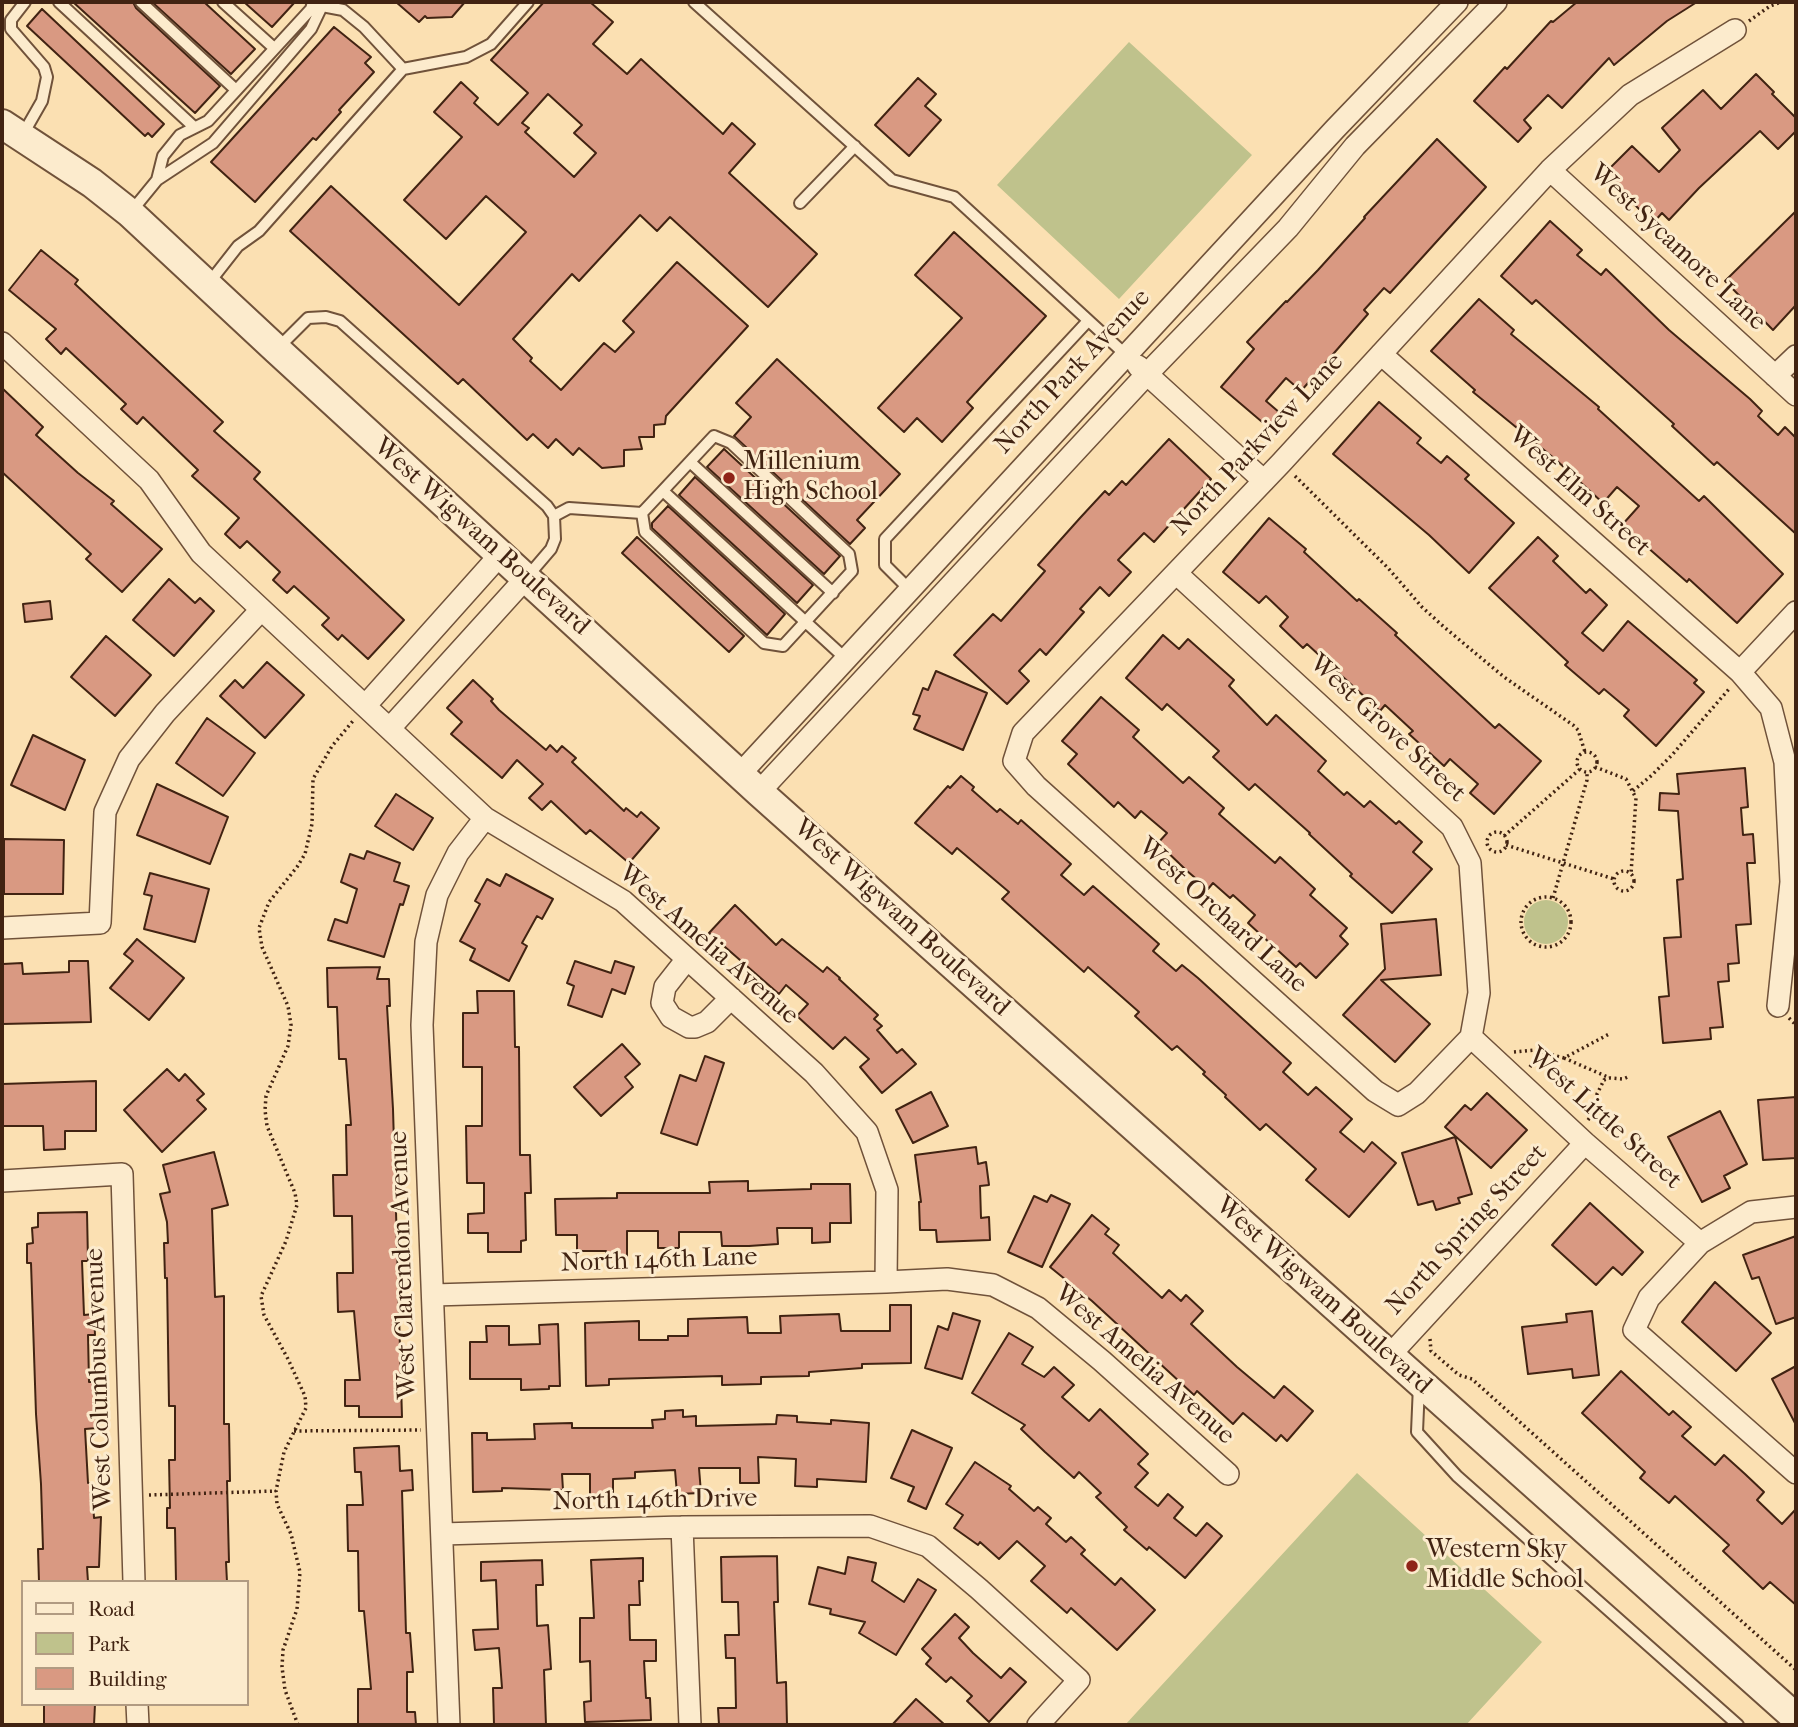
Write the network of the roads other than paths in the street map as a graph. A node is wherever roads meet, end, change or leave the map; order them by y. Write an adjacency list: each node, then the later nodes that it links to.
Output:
1 (25, 2): 16 (lane)
2 (59, 2): 15 (lane)
3 (141, 2): 14 (lane)
4 (223, 2): 12 (lane)
5 (528, 2): 13 (lane)
6 (694, 2): 17 (lane)
7 (1496, 2): 10 (street)
8 (313, 4): 12 (lane); 13 (lane); 19 (lane)
9 (1449, 4): 10 (street, North Park Avenue); 27 (street, North Park Avenue)
10 (1469, 30): 29 (street)
11 (1735, 30): 18 (street, North Parkview Lane)
12 (274, 48): 14 (lane)
13 (402, 69): 22 (lane)
14 (236, 90): 15 (lane)
15 (194, 127): 19 (lane)
16 (12, 130): 21 (street, West Wigwam Boulevard)
17 (855, 146): 20 (lane); 23 (lane)
18 (1550, 170): 26 (street, North Parkview Lane); 30 (street, West Sycamore Lane)
19 (157, 180): 21 (lane)
20 (800, 203)
21 (130, 213): 22 (street, West Wigwam Boulevard)
22 (206, 286): 25 (street, West Wigwam Boulevard)
23 (1087, 322): 27 (lane); 40 (lane)
24 (2, 342): 42 (street, West Amelia Avenue)
25 (276, 349): 36 (lane); 37 (street, West Wigwam Boulevard)
26 (1381, 354): 33 (street, North Parkview Lane); 46 (street, West Elm Street)
27 (1126, 355): 29 (street); 40 (street, North Park Avenue)
28 (1796, 356): 30 (street)
29 (1147, 374): 33 (street); 50 (street)
30 (1774, 376): 31 (street, West Sycamore Lane)
31 (1796, 395)
32 (690, 461): 34 (lane); 41 (lane); 41 (lane)
33 (1264, 481): 38 (street, North Parkview Lane)
34 (663, 491): 35 (lane); 44 (lane)
35 (642, 513): 36 (lane); 44 (lane)
36 (554, 516): 39 (lane)
37 (499, 555): 39 (street, West Wigwam Boulevard); 47 (street)
38 (1176, 573): 49 (street, North Parkview Lane); 56 (street, West Grove Street)
39 (525, 579): 48 (street); 50 (street, West Wigwam Boulevard)
40 (910, 590): 45 (street, North Park Avenue)
41 (833, 593): 44 (lane)
42 (260, 611): 47 (street, West Amelia Avenue); 52 (street)
43 (1796, 612): 46 (street)
44 (807, 621): 45 (lane)
45 (846, 659): 50 (street, North Park Avenue)
46 (1740, 672): 55 (street, West Elm Street)
47 (365, 706): 48 (street, West Amelia Avenue)
48 (390, 728): 51 (street, West Amelia Avenue)
49 (1014, 761): 56 (street, West Orchard Lane)
50 (750, 783): 63 (street, West Wigwam Boulevard)
51 (485, 818): 53 (street, West Amelia Avenue); 62 (street, West Clarendon Avenue)
52 (2, 928)
53 (687, 958): 54 (street, West Amelia Avenue); 54 (street)
54 (731, 998): 61 (street, West Amelia Avenue)
55 (1778, 1006)
56 (1471, 1037): 57 (street, West Little Street)
57 (1581, 1138): 60 (street, West Little Street); 63 (street, North Spring Street)
58 (2, 1181): 69 (street, West Columbus Avenue)
59 (1796, 1207): 60 (street)
60 (1700, 1243): 65 (street)
61 (887, 1282): 62 (street, North 146th Lane); 66 (street, West Amelia Avenue)
62 (433, 1295): 68 (street, West Clarendon Avenue)
63 (1390, 1355): 64 (street, West Wigwam Boulevard)
64 (1419, 1383): 71 (street, West Wigwam Boulevard); 76 (lane)
65 (1796, 1473)
66 (1228, 1474)
67 (682, 1527): 68 (street, North 146th Drive); 74 (street); 75 (street, North 146th Drive)
68 (442, 1534): 73 (street, West Clarendon Avenue)
69 (134, 1580)
70 (137, 1706): 72 (street)
71 (1796, 1718)
72 (138, 1725)
73 (449, 1725)
74 (690, 1725)
75 (1038, 1725)
76 (1738, 1725)

